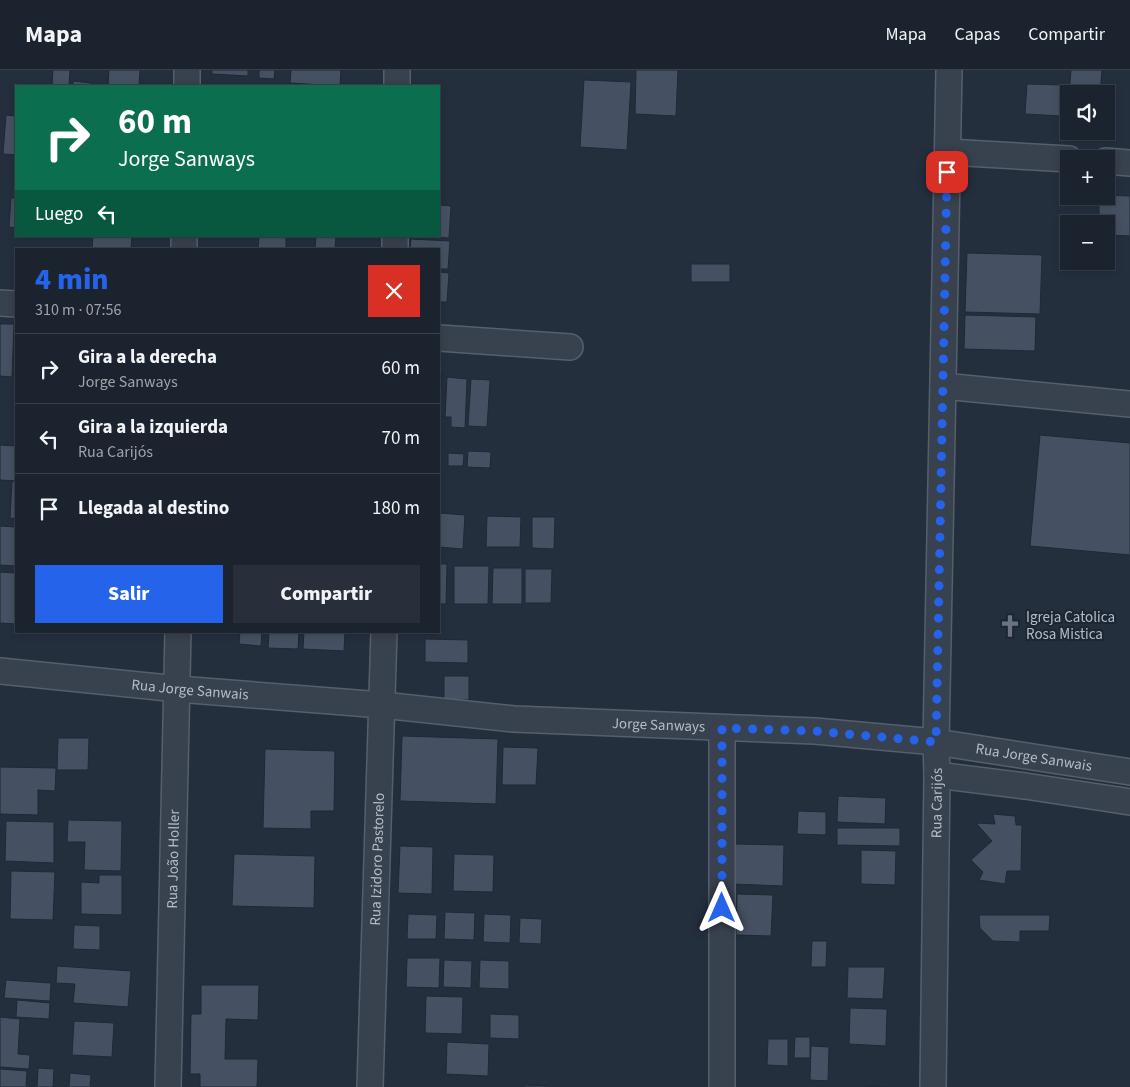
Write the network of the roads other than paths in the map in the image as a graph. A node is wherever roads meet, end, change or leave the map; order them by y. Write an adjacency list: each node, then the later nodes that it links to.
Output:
1 (187, 70): 4 (street)
2 (397, 70): 5 (street)
3 (949, 70): 6 (street, Rua Carijós)
4 (186, 85)
5 (397, 85)
6 (948, 152): 7 (street); 14 (street, Rua Carijós)
7 (1060, 158)
8 (1115, 162): 9 (street)
9 (1130, 163)
10 (0, 303): 11 (street)
11 (15, 304)
12 (440, 338): 13 (street)
13 (570, 347)
14 (943, 386): 15 (street); 22 (street, Rua Carijós)
15 (1130, 404)
16 (178, 633): 19 (street, Rua João Holler)
17 (384, 633): 20 (street, Rua Izidoro Pastorelo)
18 (0, 671): 19 (street, Rua Jorge Sanwais)
19 (178, 689): 20 (street, Rua Jorge Sanwais); 26 (street, Rua João Holler)
20 (382, 705): 21 (street, Jorge Sanways); 27 (street, Rua Izidoro Pastorelo)
21 (722, 728): 22 (street, Jorge Sanways); 28 (street)
22 (936, 742): 23 (street, Rua Jorge Sanwais); 24 (street, Rua Carijós)
23 (1130, 772)
24 (937, 775): 25 (street, Rua Jorge Sanwais); 29 (street, Rua Carijós)
25 (1130, 802)
26 (168, 1087)
27 (370, 1087)
28 (722, 1087)
29 (933, 1087)

